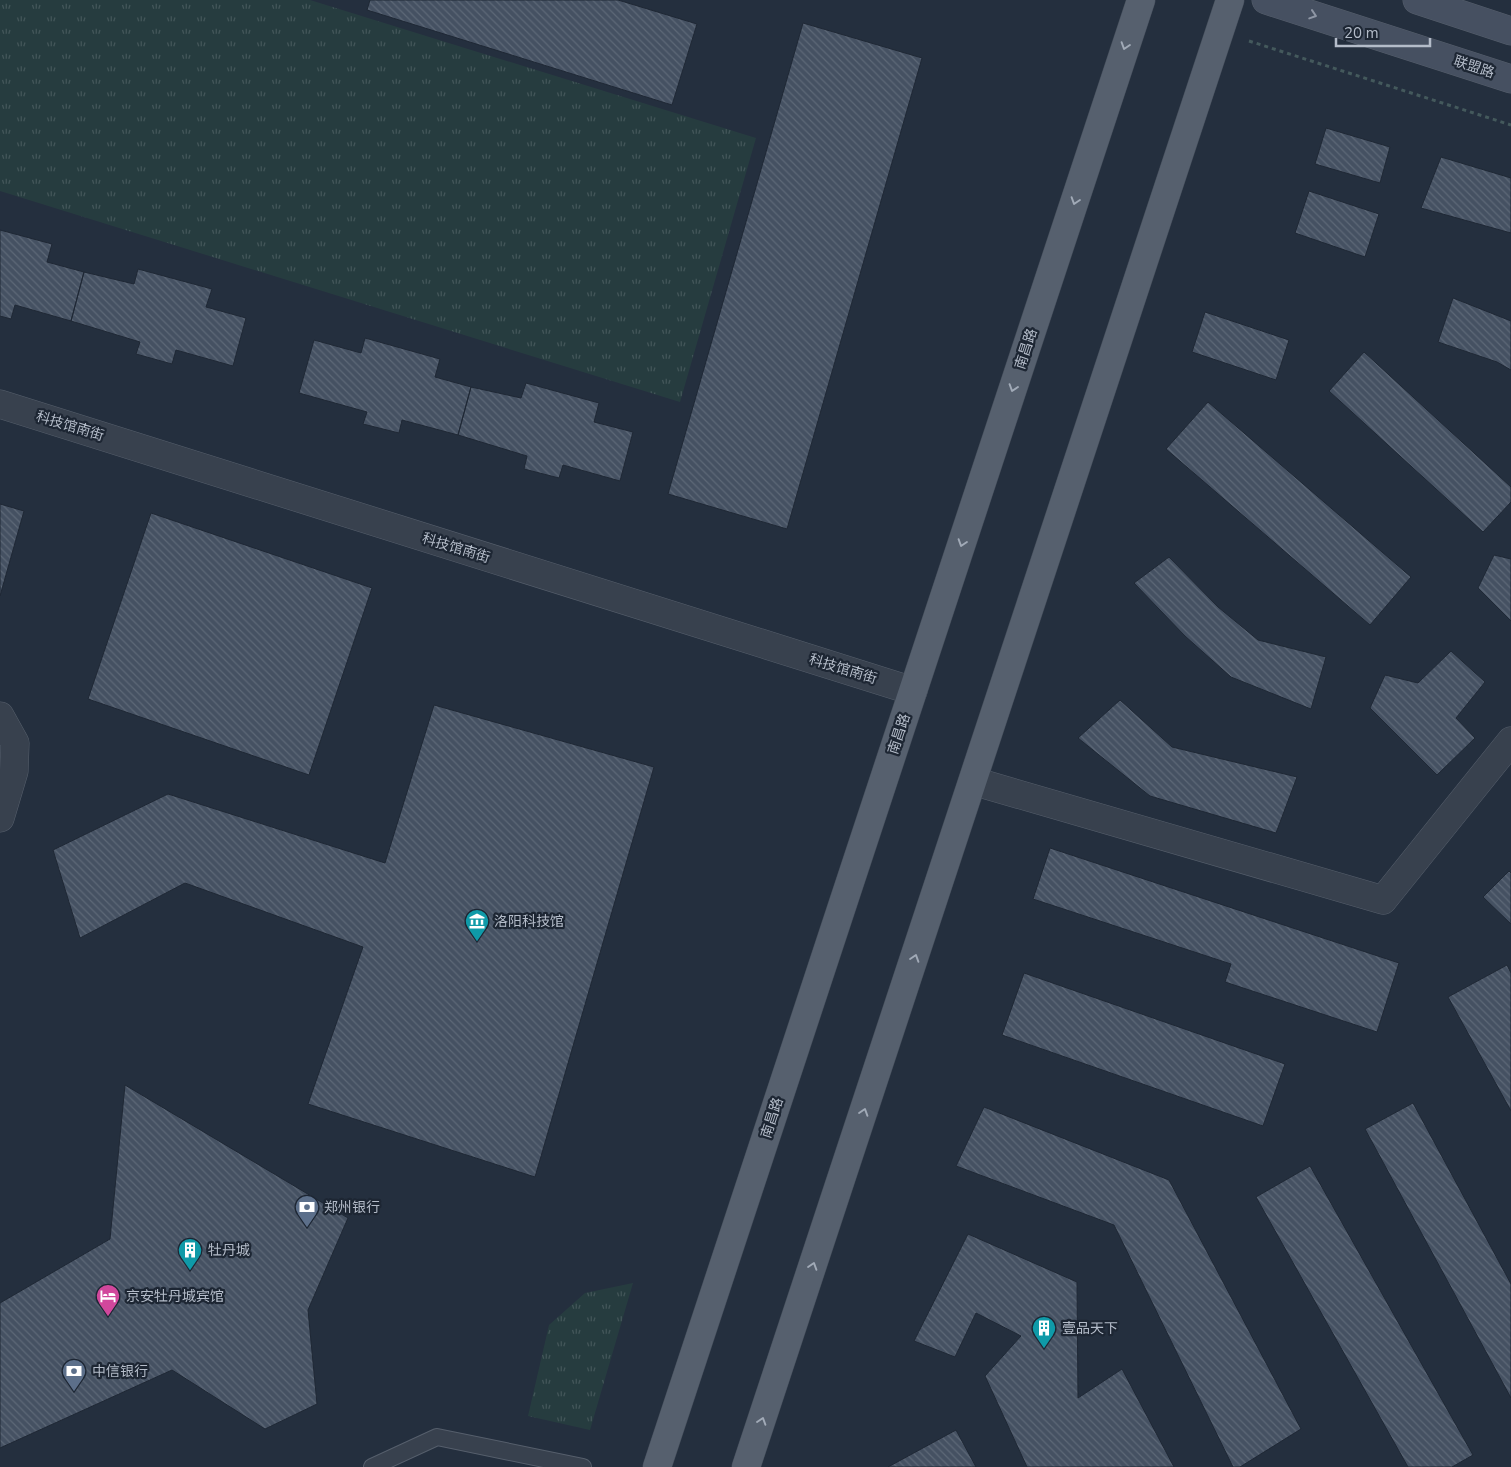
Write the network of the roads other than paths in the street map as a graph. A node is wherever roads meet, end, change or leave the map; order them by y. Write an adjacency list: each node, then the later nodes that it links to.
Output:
1 (1141, 0): 8 (main road, 南昌路, one-way to 8)
2 (1230, 0): 11 (main road)
3 (1266, 0): 6 (main road, 联盟路, one-way to 6)
4 (1416, 0): 5 (main road)
5 (1511, 30)
6 (1511, 79)
7 (0, 404): 8 (street, 科技馆南街)
8 (913, 691): 15 (main road, 南昌路)
9 (0, 716): 12 (street)
10 (1511, 742): 11 (street)
11 (973, 781): 16 (main road, one-way to 11)
12 (0, 818)
13 (372, 1467): 14 (lane)
14 (583, 1467)
15 (657, 1467)
16 (746, 1467)

